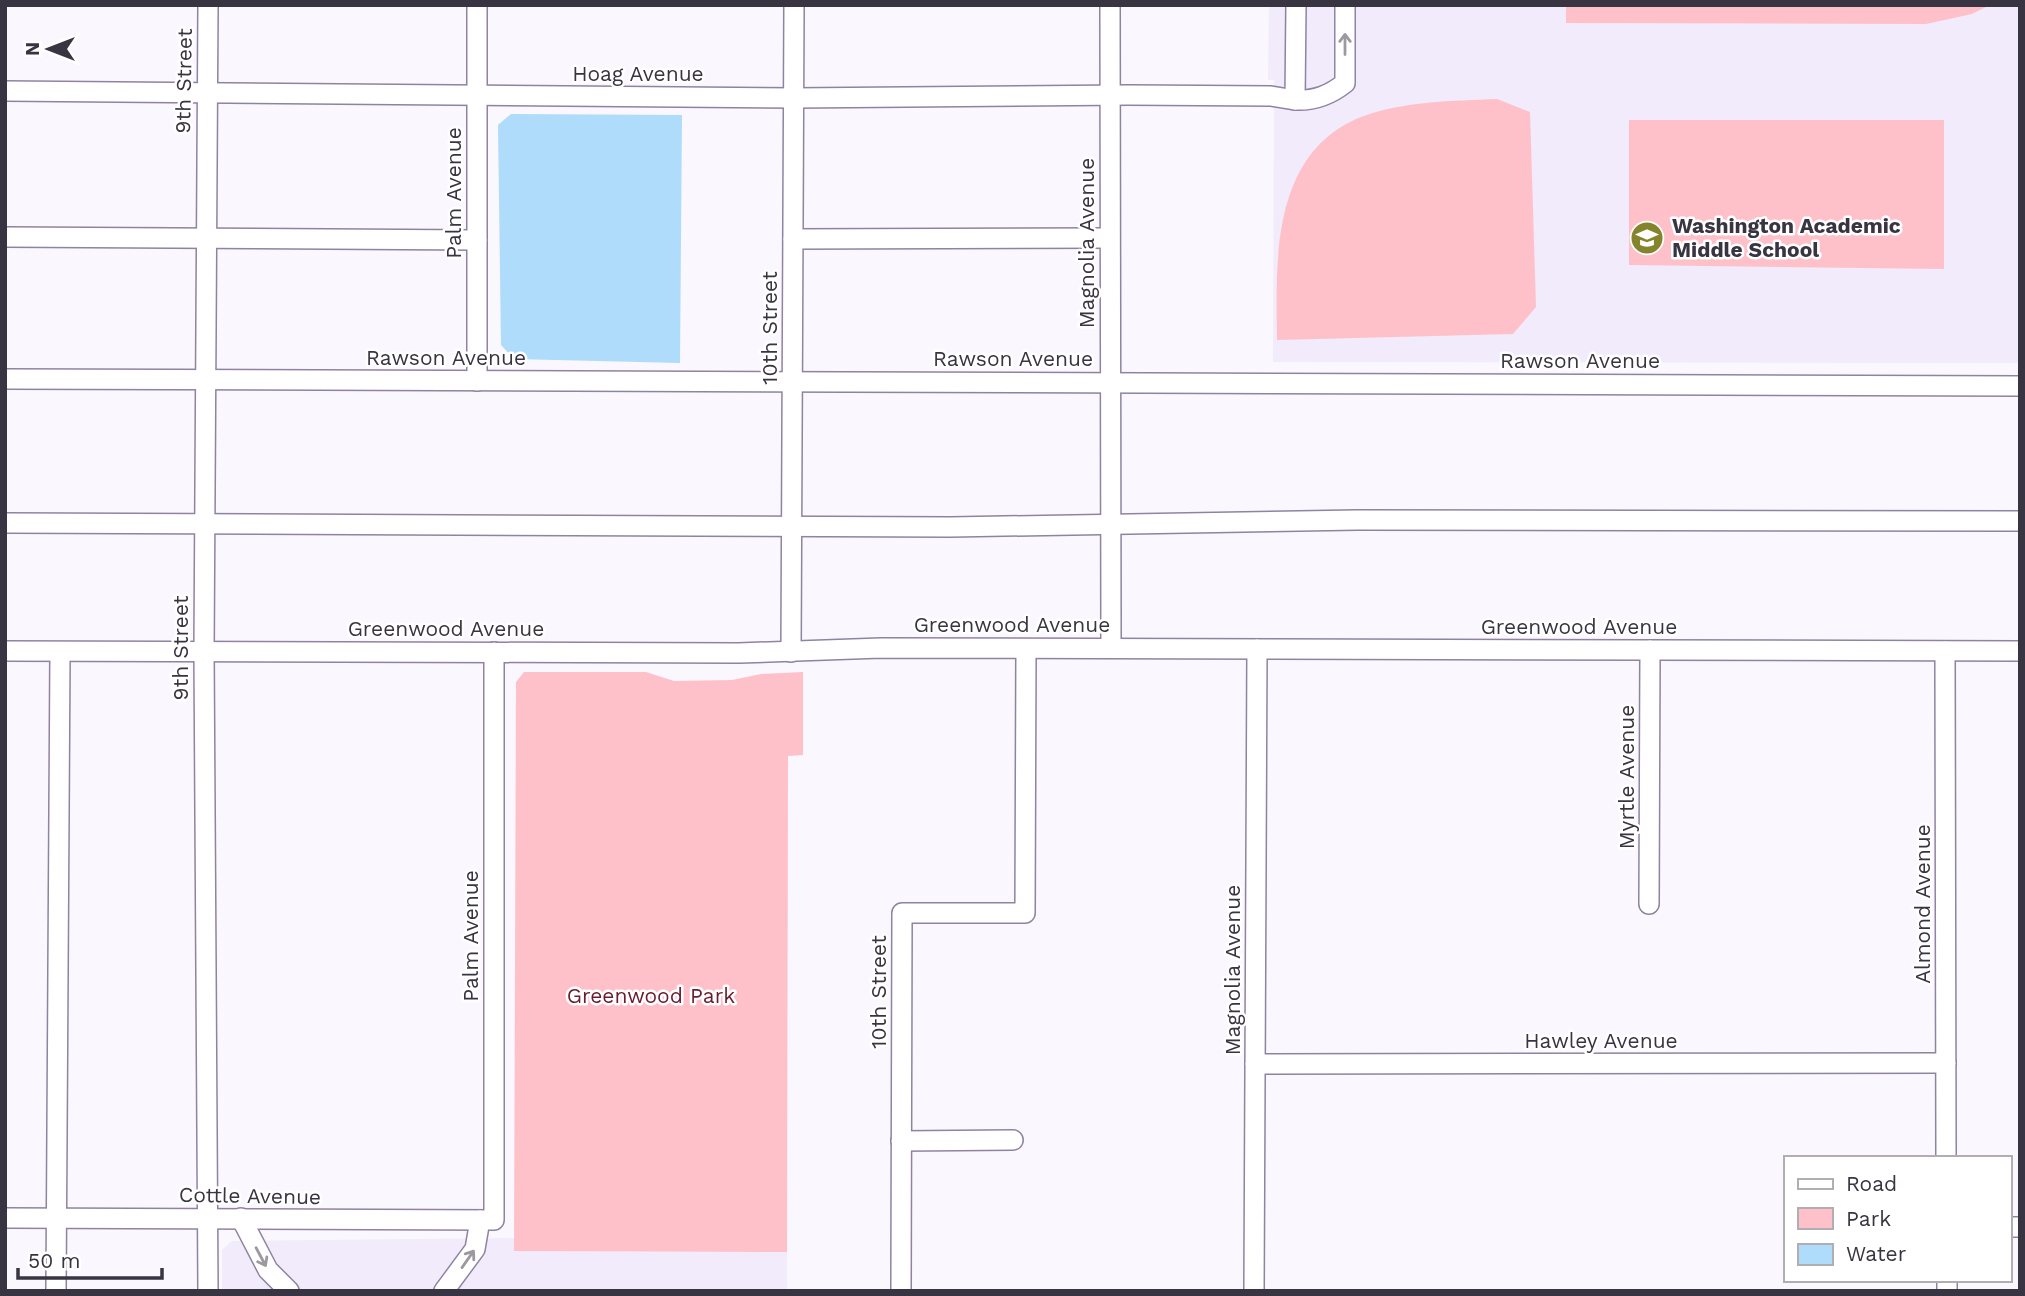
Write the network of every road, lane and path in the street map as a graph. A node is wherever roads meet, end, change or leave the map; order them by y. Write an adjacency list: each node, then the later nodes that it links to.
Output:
1 (208, 5): 8 (street, 9th Street)
2 (477, 5): 9 (street, Palm Avenue)
3 (794, 5): 11 (street, 10th Street)
4 (1110, 5): 10 (street, Magnolia Avenue)
5 (1296, 5): 12 (street)
6 (1345, 5): 12 (street, Hoag Avenue, one-way to 6)
7 (5, 91): 8 (street, Hoag Avenue)
8 (207, 91): 9 (street, Hoag Avenue); 14 (street, 9th Street)
9 (477, 96): 11 (street, Hoag Avenue); 17 (street, Palm Avenue)
10 (1110, 96): 11 (street, Hoag Avenue); 12 (street, Hoag Avenue); 15 (street, Magnolia Avenue)
11 (794, 98): 16 (street, 10th Street)
12 (1295, 100)
13 (5, 237): 14 (street)
14 (205, 238): 17 (street); 19 (street, 9th Street)
15 (1109, 238): 16 (street); 22 (street, Magnolia Avenue)
16 (793, 239): 21 (street, 10th Street)
17 (477, 240): 20 (street, Palm Avenue)
18 (5, 379): 19 (street, Rawson Avenue)
19 (204, 380): 20 (street, Rawson Avenue); 26 (street, 9th Street)
20 (477, 381): 21 (street, Rawson Avenue)
21 (792, 381): 22 (street, Rawson Avenue); 28 (street, 10th Street)
22 (1109, 382): 23 (street, Rawson Avenue); 27 (street, Magnolia Avenue)
23 (2020, 386)
24 (2020, 522): 27 (street)
25 (5, 523): 26 (street)
26 (204, 523): 28 (street); 34 (street, 9th Street)
27 (1110, 523): 28 (street); 29 (street, Magnolia Avenue)
28 (791, 527): 39 (street, 10th Street)
29 (1111, 648): 30 (street, Greenwood Avenue); 31 (street, Greenwood Avenue)
30 (1026, 649): 39 (street, Greenwood Avenue); 43 (street, 10th Street)
31 (1257, 649): 32 (street, Greenwood Avenue); 42 (street, Magnolia Avenue)
32 (1650, 650): 35 (street, Greenwood Avenue); 40 (street, Myrtle Avenue)
33 (5, 651): 37 (street, Greenwood Avenue)
34 (204, 651): 37 (street, Greenwood Avenue); 38 (street, Greenwood Avenue); 46 (street, 9th Street)
35 (1945, 651): 36 (street, Greenwood Avenue); 41 (street, Almond Avenue)
36 (2020, 651)
37 (60, 652): 48 (street)
38 (494, 652): 39 (street, Greenwood Avenue); 50 (street, Palm Avenue)
39 (791, 652)
40 (1649, 904)
41 (1946, 1063): 42 (street, Hawley Avenue); 45 (street, Almond Avenue)
42 (1255, 1064): 57 (street, Magnolia Avenue)
43 (901, 1140): 44 (street); 56 (street, 10th Street)
44 (1013, 1140)
45 (1947, 1156)
46 (208, 1217): 48 (street, Cottle Avenue); 49 (street, Cottle Avenue); 51 (street, 9th Street)
47 (5, 1218): 48 (street, Cottle Avenue)
48 (56, 1218): 52 (street)
49 (241, 1218): 50 (street, Cottle Avenue); 54 (street, one-way to 54)
50 (487, 1220): 55 (street, Palm Avenue, one-way to 50)
51 (208, 1283): 53 (street)
52 (55, 1291)
53 (226, 1291)
54 (289, 1291)
55 (444, 1291)
56 (901, 1291)
57 (1254, 1291)

